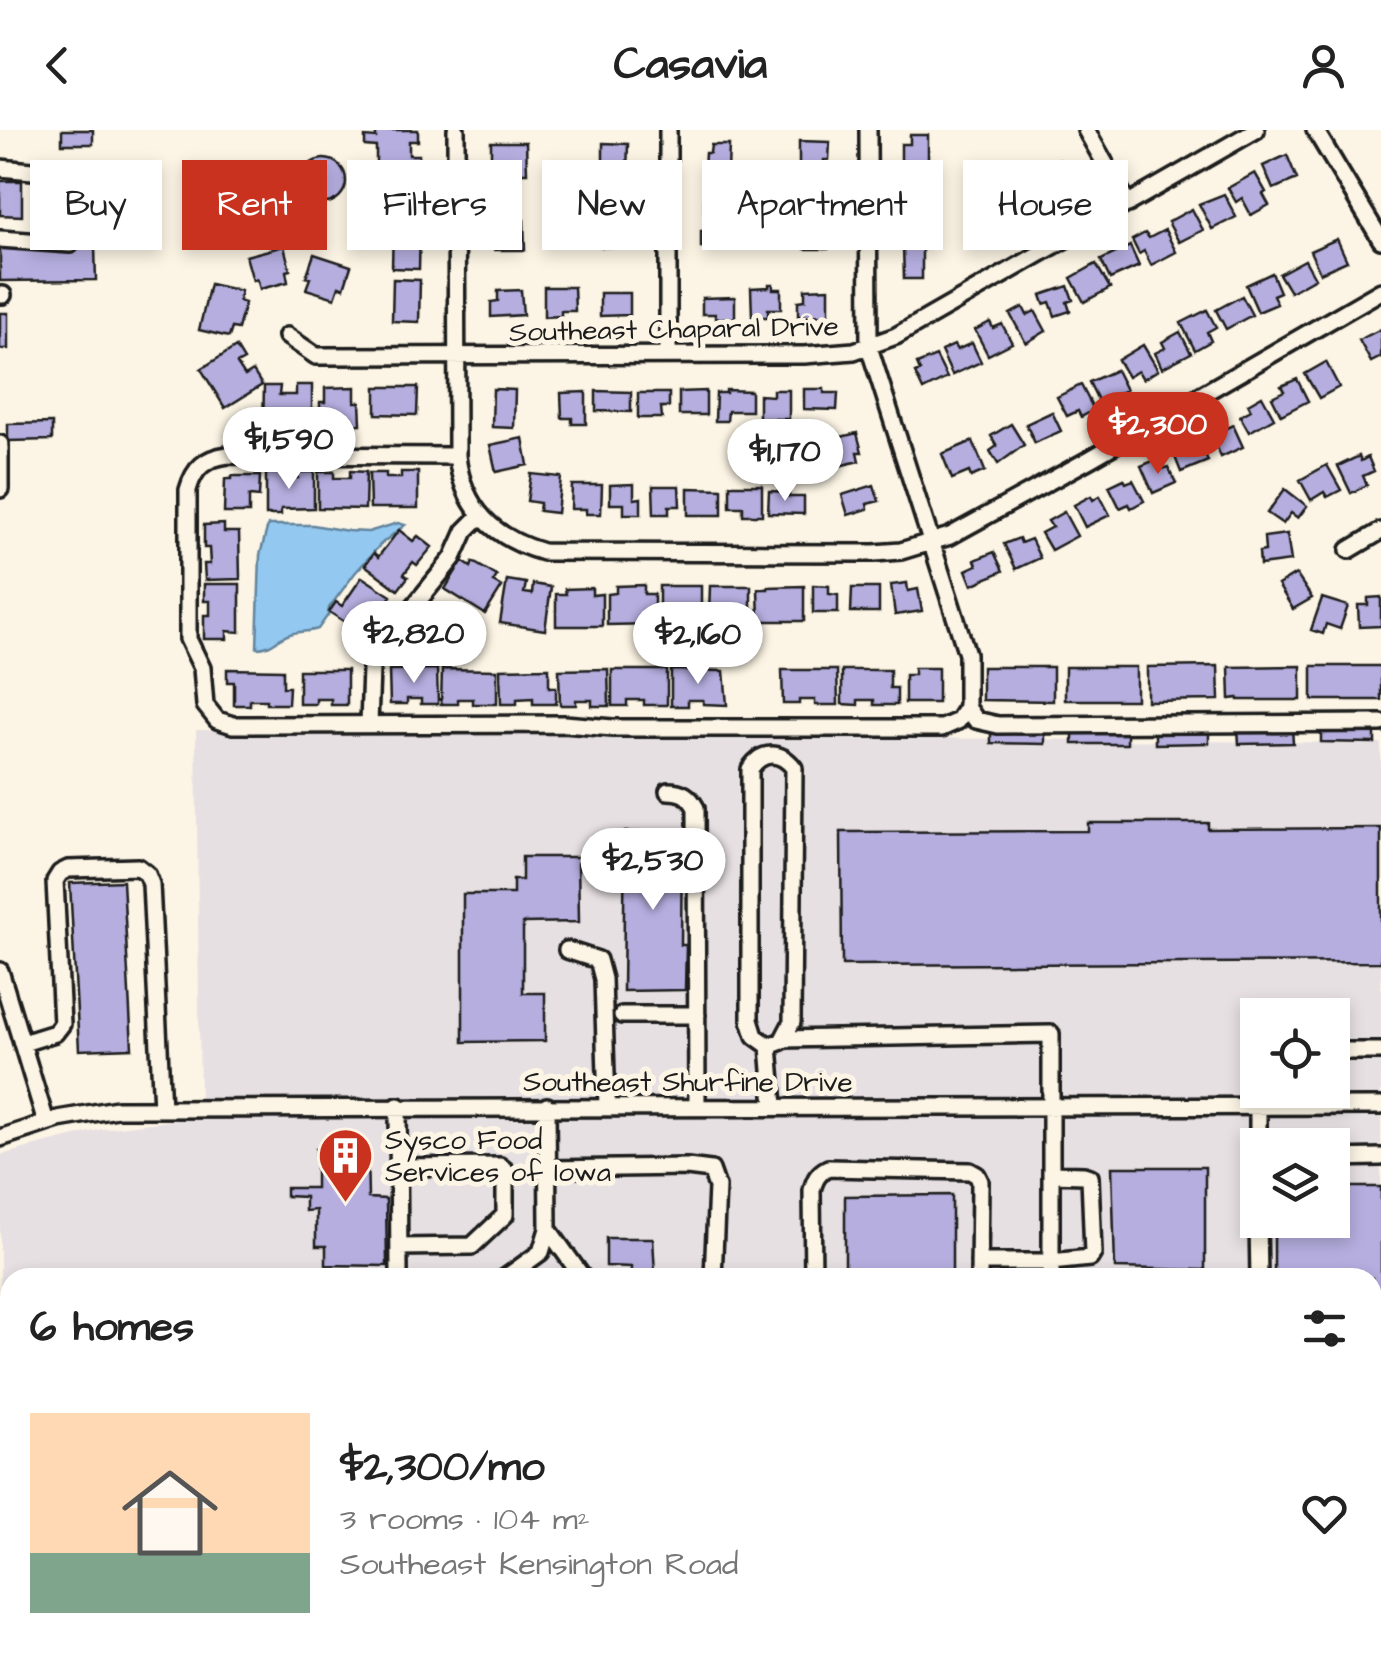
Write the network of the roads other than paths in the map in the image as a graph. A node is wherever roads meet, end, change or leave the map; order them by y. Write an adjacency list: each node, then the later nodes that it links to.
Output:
1 (456, 130): 16 (street)
2 (668, 130): 17 (street)
3 (868, 130): 15 (street)
4 (1086, 130): 7 (street)
5 (1256, 130): 9 (street, Southeast Chaparal Drive)
6 (1315, 130): 11 (street)
7 (1103, 160)
8 (0, 168): 10 (street)
9 (1128, 204)
10 (0, 239)
11 (1381, 240)
12 (1047, 250): 15 (street, Southeast Chaparal Drive)
13 (1381, 291): 23 (street)
14 (287, 336): 16 (street, Southeast Chaparal Drive)
15 (870, 347): 17 (street, Southeast Chaparal Drive); 23 (street)
16 (456, 354): 17 (street, Southeast Chaparal Drive); 19 (street)
17 (668, 355)
18 (0, 444): 20 (street)
19 (457, 456): 21 (street); 27 (street)
20 (0, 489)
21 (480, 516): 23 (street); 27 (street)
22 (1381, 531): 24 (street)
23 (930, 543): 25 (street)
24 (1349, 550)
25 (968, 707): 26 (street); 27 (street)
26 (1381, 723)
27 (369, 724)
28 (668, 791): 32 (street)
29 (567, 950): 42 (street)
30 (0, 970): 34 (street)
31 (622, 1015): 32 (street)
32 (697, 1015): 43 (street)
33 (776, 1042): 33 (street); 39 (street); 44 (street)
34 (23, 1044): 46 (street); 47 (street)
35 (1350, 1051): 36 (street)
36 (1381, 1051)
37 (1240, 1095): 39 (street, Southeast Shurfine Drive)
38 (1350, 1103): 45 (street, Southeast Shurfine Drive)
39 (1051, 1105): 44 (street, Southeast Shurfine Drive); 53 (street)
40 (398, 1106): 41 (street, Southeast Shurfine Drive); 46 (street, Southeast Shurfine Drive); 51 (street)
41 (547, 1106): 42 (street, Southeast Shurfine Drive); 52 (street)
42 (606, 1106): 43 (street, Southeast Shurfine Drive)
43 (698, 1106): 44 (street, Southeast Shurfine Drive)
44 (774, 1106)
45 (1381, 1106)
46 (162, 1109): 47 (street, Southeast Shurfine Drive)
47 (46, 1122): 48 (street, Southeast Shurfine Drive)
48 (0, 1138)
49 (1381, 1157): 50 (street)
50 (1350, 1158)
51 (398, 1167): 56 (street); 56 (street)
52 (548, 1169): 54 (street); 60 (street)
53 (1051, 1174): 63 (street); 64 (street)
54 (548, 1228): 58 (street); 59 (street)
55 (1258, 1238): 65 (street)
56 (399, 1246): 57 (street)
57 (399, 1268)
58 (519, 1268)
59 (576, 1268)
60 (714, 1268)
61 (813, 1268): 62 (street)
62 (979, 1268)
63 (1051, 1268)
64 (1057, 1268)
65 (1258, 1268)

